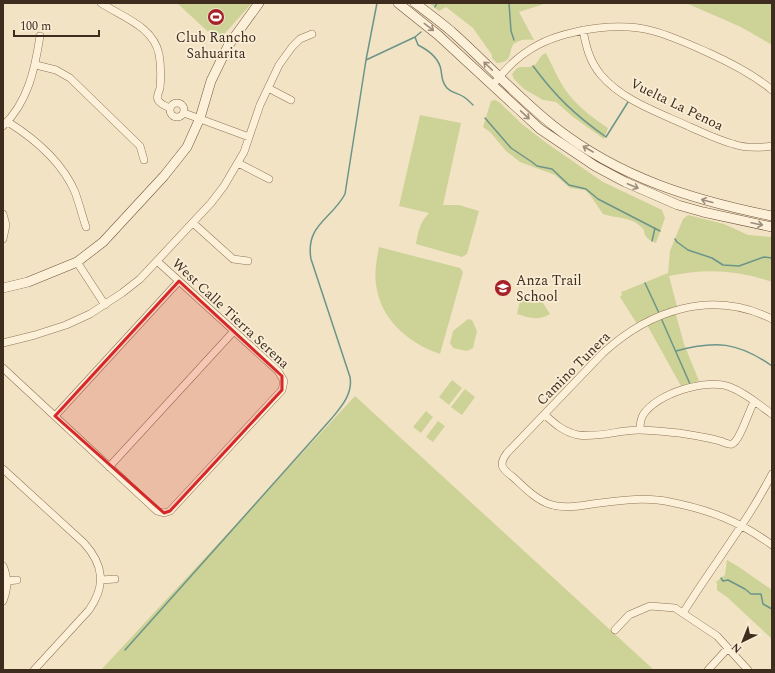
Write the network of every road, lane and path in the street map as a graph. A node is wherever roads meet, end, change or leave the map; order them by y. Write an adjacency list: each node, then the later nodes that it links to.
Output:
1 (101, 3): 14 (street)
2 (259, 3): 16 (street)
3 (398, 3): 10 (street, one-way to 10)
4 (415, 3): 9 (street, one-way to 4)
5 (583, 30): 9 (street); 12 (street); 19 (street, Vuelta La Penoa)
6 (312, 34): 11 (street)
7 (40, 36): 8 (street)
8 (36, 65): 17 (street); 20 (street)
9 (499, 77): 10 (street); 24 (street, one-way to 9)
10 (493, 85): 27 (street, one-way to 27)
11 (268, 88): 13 (street); 18 (street)
12 (772, 90)
13 (291, 100)
14 (170, 108): 15 (street); 15 (street)
15 (184, 113): 16 (street)
16 (200, 118): 18 (street); 31 (street)
17 (6, 124): 26 (street)
18 (249, 137): 21 (street)
19 (772, 146)
20 (144, 160)
21 (238, 164): 22 (street); 25 (street)
22 (269, 179)
23 (3, 214): 28 (street)
24 (772, 216)
25 (193, 223): 29 (street); 30 (street)
26 (86, 227)
27 (772, 227)
28 (6, 237)
29 (157, 261): 32 (street, West Calle Tierra Serena); 34 (street)
30 (248, 261)
31 (77, 262): 33 (street); 34 (street)
32 (179, 281): 36 (street, West Calle Tierra Serena); 42 (street)
33 (3, 288)
34 (105, 305): 37 (street)
35 (772, 319): 41 (street, Camino Tunera)
36 (234, 331): 44 (street); 44 (street, West Calle Tierra Serena)
37 (3, 343)
38 (3, 368): 42 (street)
39 (754, 402): 40 (street); 43 (street); 43 (street)
40 (772, 414)
41 (545, 415): 43 (street); 47 (street, Camino Tunera)
42 (55, 416): 44 (street)
43 (640, 430)
44 (109, 467)
45 (3, 469): 52 (street)
46 (772, 474): 47 (street)
47 (742, 526): 48 (street); 55 (street)
48 (772, 545)
49 (3, 566): 53 (street)
50 (115, 579): 52 (street)
51 (17, 580): 53 (street)
52 (101, 580): 58 (street)
53 (7, 581): 54 (street)
54 (3, 601)
55 (683, 613): 56 (street); 57 (street)
56 (615, 630)
57 (728, 648): 59 (street); 60 (street)
58 (34, 670)
59 (708, 670)
60 (748, 670)

